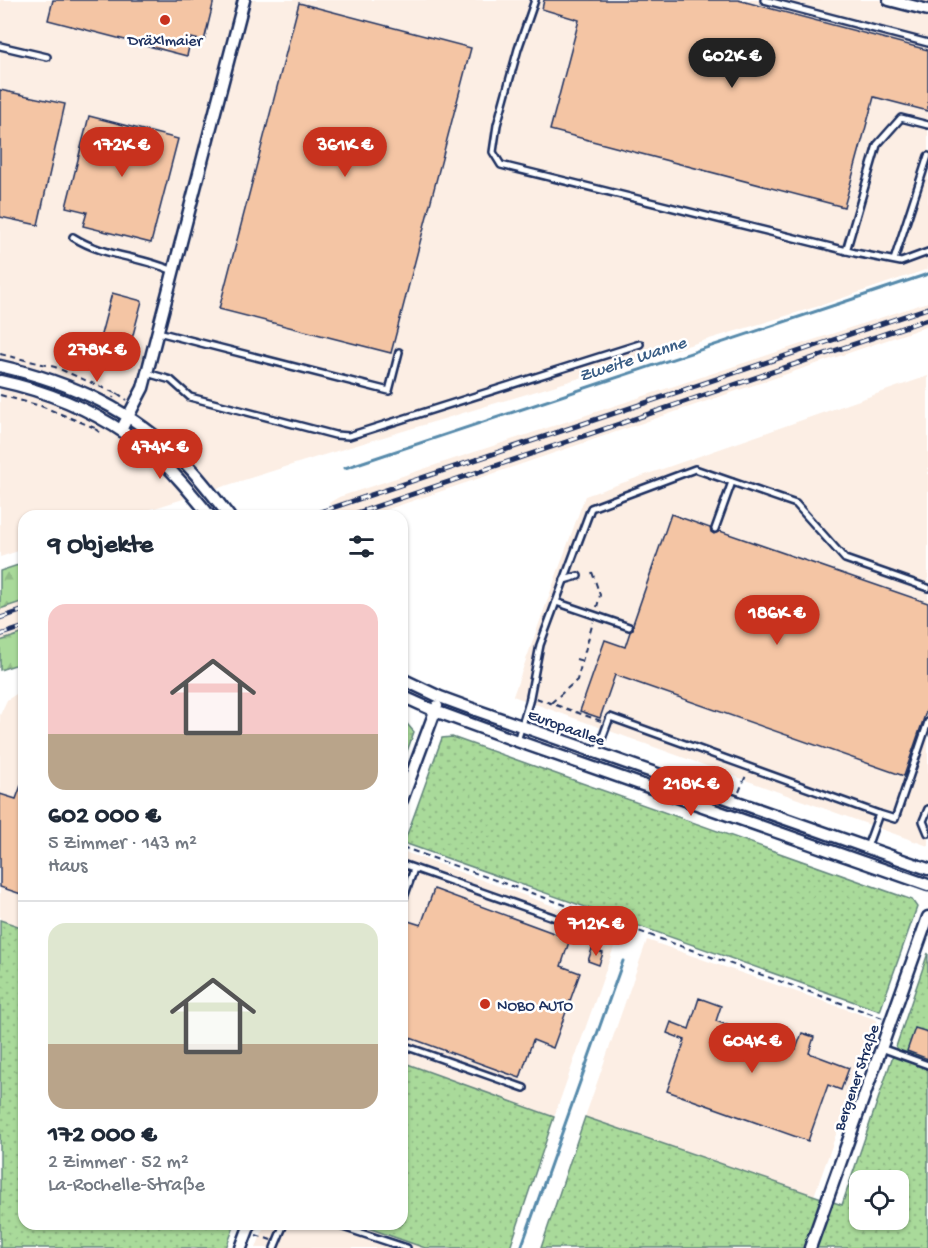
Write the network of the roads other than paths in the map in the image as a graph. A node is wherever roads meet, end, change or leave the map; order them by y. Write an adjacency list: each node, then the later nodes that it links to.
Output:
1 (244, 0): 15 (street)
2 (535, 0): 12 (lane)
3 (764, 0): 6 (lane)
4 (889, 0): 5 (street)
5 (928, 10)
6 (928, 43)
7 (0, 46): 8 (lane)
8 (47, 57)
9 (928, 126): 12 (lane)
10 (928, 156): 14 (lane)
11 (73, 237): 15 (lane)
12 (846, 250): 14 (lane)
13 (928, 252): 14 (lane)
14 (894, 260)
15 (173, 271): 16 (street)
16 (158, 332): 18 (lane); 20 (street)
17 (640, 344): 20 (lane)
18 (399, 352)
19 (0, 366): 22 (street)
20 (147, 374): 22 (street)
21 (0, 381): 23 (street)
22 (129, 418): 23 (street); 26 (street)
23 (121, 430): 25 (street)
24 (732, 482): 27 (lane); 29 (lane); 30 (lane)
25 (205, 510)
26 (224, 510)
27 (715, 529)
28 (578, 576): 29 (lane)
29 (564, 580): 31 (lane)
30 (928, 588)
31 (556, 602): 32 (lane); 38 (lane)
32 (629, 627)
33 (408, 682): 34 (street, Europaallee)
34 (440, 697): 36 (street); 38 (street, Europaallee)
35 (408, 699): 36 (street, Europaallee)
36 (435, 711): 40 (street, Europaallee); 43 (street)
37 (928, 722): 45 (lane)
38 (523, 726): 39 (street, Europaallee); 40 (lane)
39 (551, 735): 41 (lane); 42 (street, Europaallee)
40 (517, 741): 41 (street, Europaallee)
41 (544, 750): 51 (street, Europaallee)
42 (597, 752): 45 (lane); 47 (street, Europaallee)
43 (408, 783)
44 (928, 809): 46 (lane)
45 (879, 814): 47 (lane)
46 (928, 833)
47 (866, 848): 50 (street, Europaallee)
48 (408, 866): 49 (lane)
49 (414, 869): 52 (lane); 54 (lane)
50 (928, 869)
51 (928, 885)
52 (408, 886)
53 (928, 917): 56 (street, Bergener Straße)
54 (584, 928)
55 (408, 1047): 58 (lane)
56 (881, 1048): 57 (lane); 65 (street, Bergener Straße)
57 (928, 1065)
58 (524, 1088)
59 (247, 1230): 62 (street)
60 (282, 1230): 63 (lane)
61 (352, 1230): 64 (lane)
62 (241, 1248)
63 (274, 1248)
64 (407, 1248)
65 (810, 1248)

